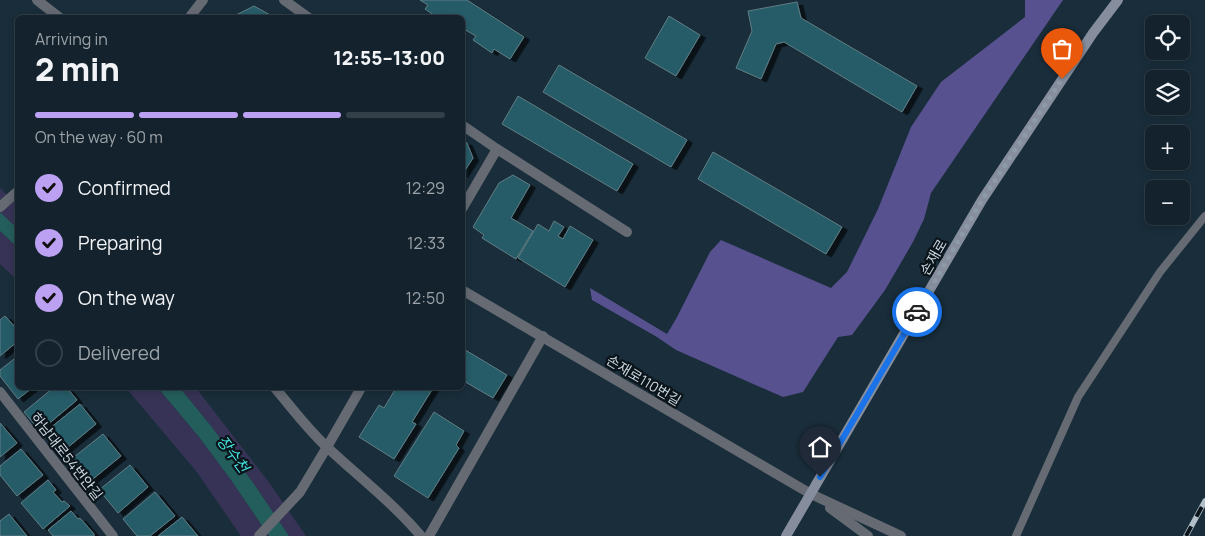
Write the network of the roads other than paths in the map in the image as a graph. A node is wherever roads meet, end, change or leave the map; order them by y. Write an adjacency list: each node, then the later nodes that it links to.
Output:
1 (37, 0): 5 (street)
2 (203, 0): 6 (street)
3 (284, 0): 7 (street)
4 (1118, 0): 21 (main road, 손재로)
5 (56, 15)
6 (191, 15)
7 (305, 15)
8 (465, 127): 9 (street)
9 (497, 149): 11 (street); 14 (street)
10 (15, 193): 12 (street)
11 (465, 204)
12 (0, 207)
13 (1205, 216): 29 (lane)
14 (626, 232)
15 (465, 292): 16 (street, 손재로110번길)
16 (543, 336): 21 (street, 손재로110번길); 25 (street)
17 (276, 390): 20 (street)
18 (360, 390): 20 (street)
19 (0, 392): 22 (street, 하남대로54번안길)
20 (327, 447): 23 (street); 24 (street)
21 (811, 494): 26 (main road, 손재로); 27 (street); 28 (street)
22 (113, 536)
23 (259, 536)
24 (420, 536)
25 (429, 536)
26 (786, 536)
27 (868, 536)
28 (901, 536)
29 (1016, 536)

